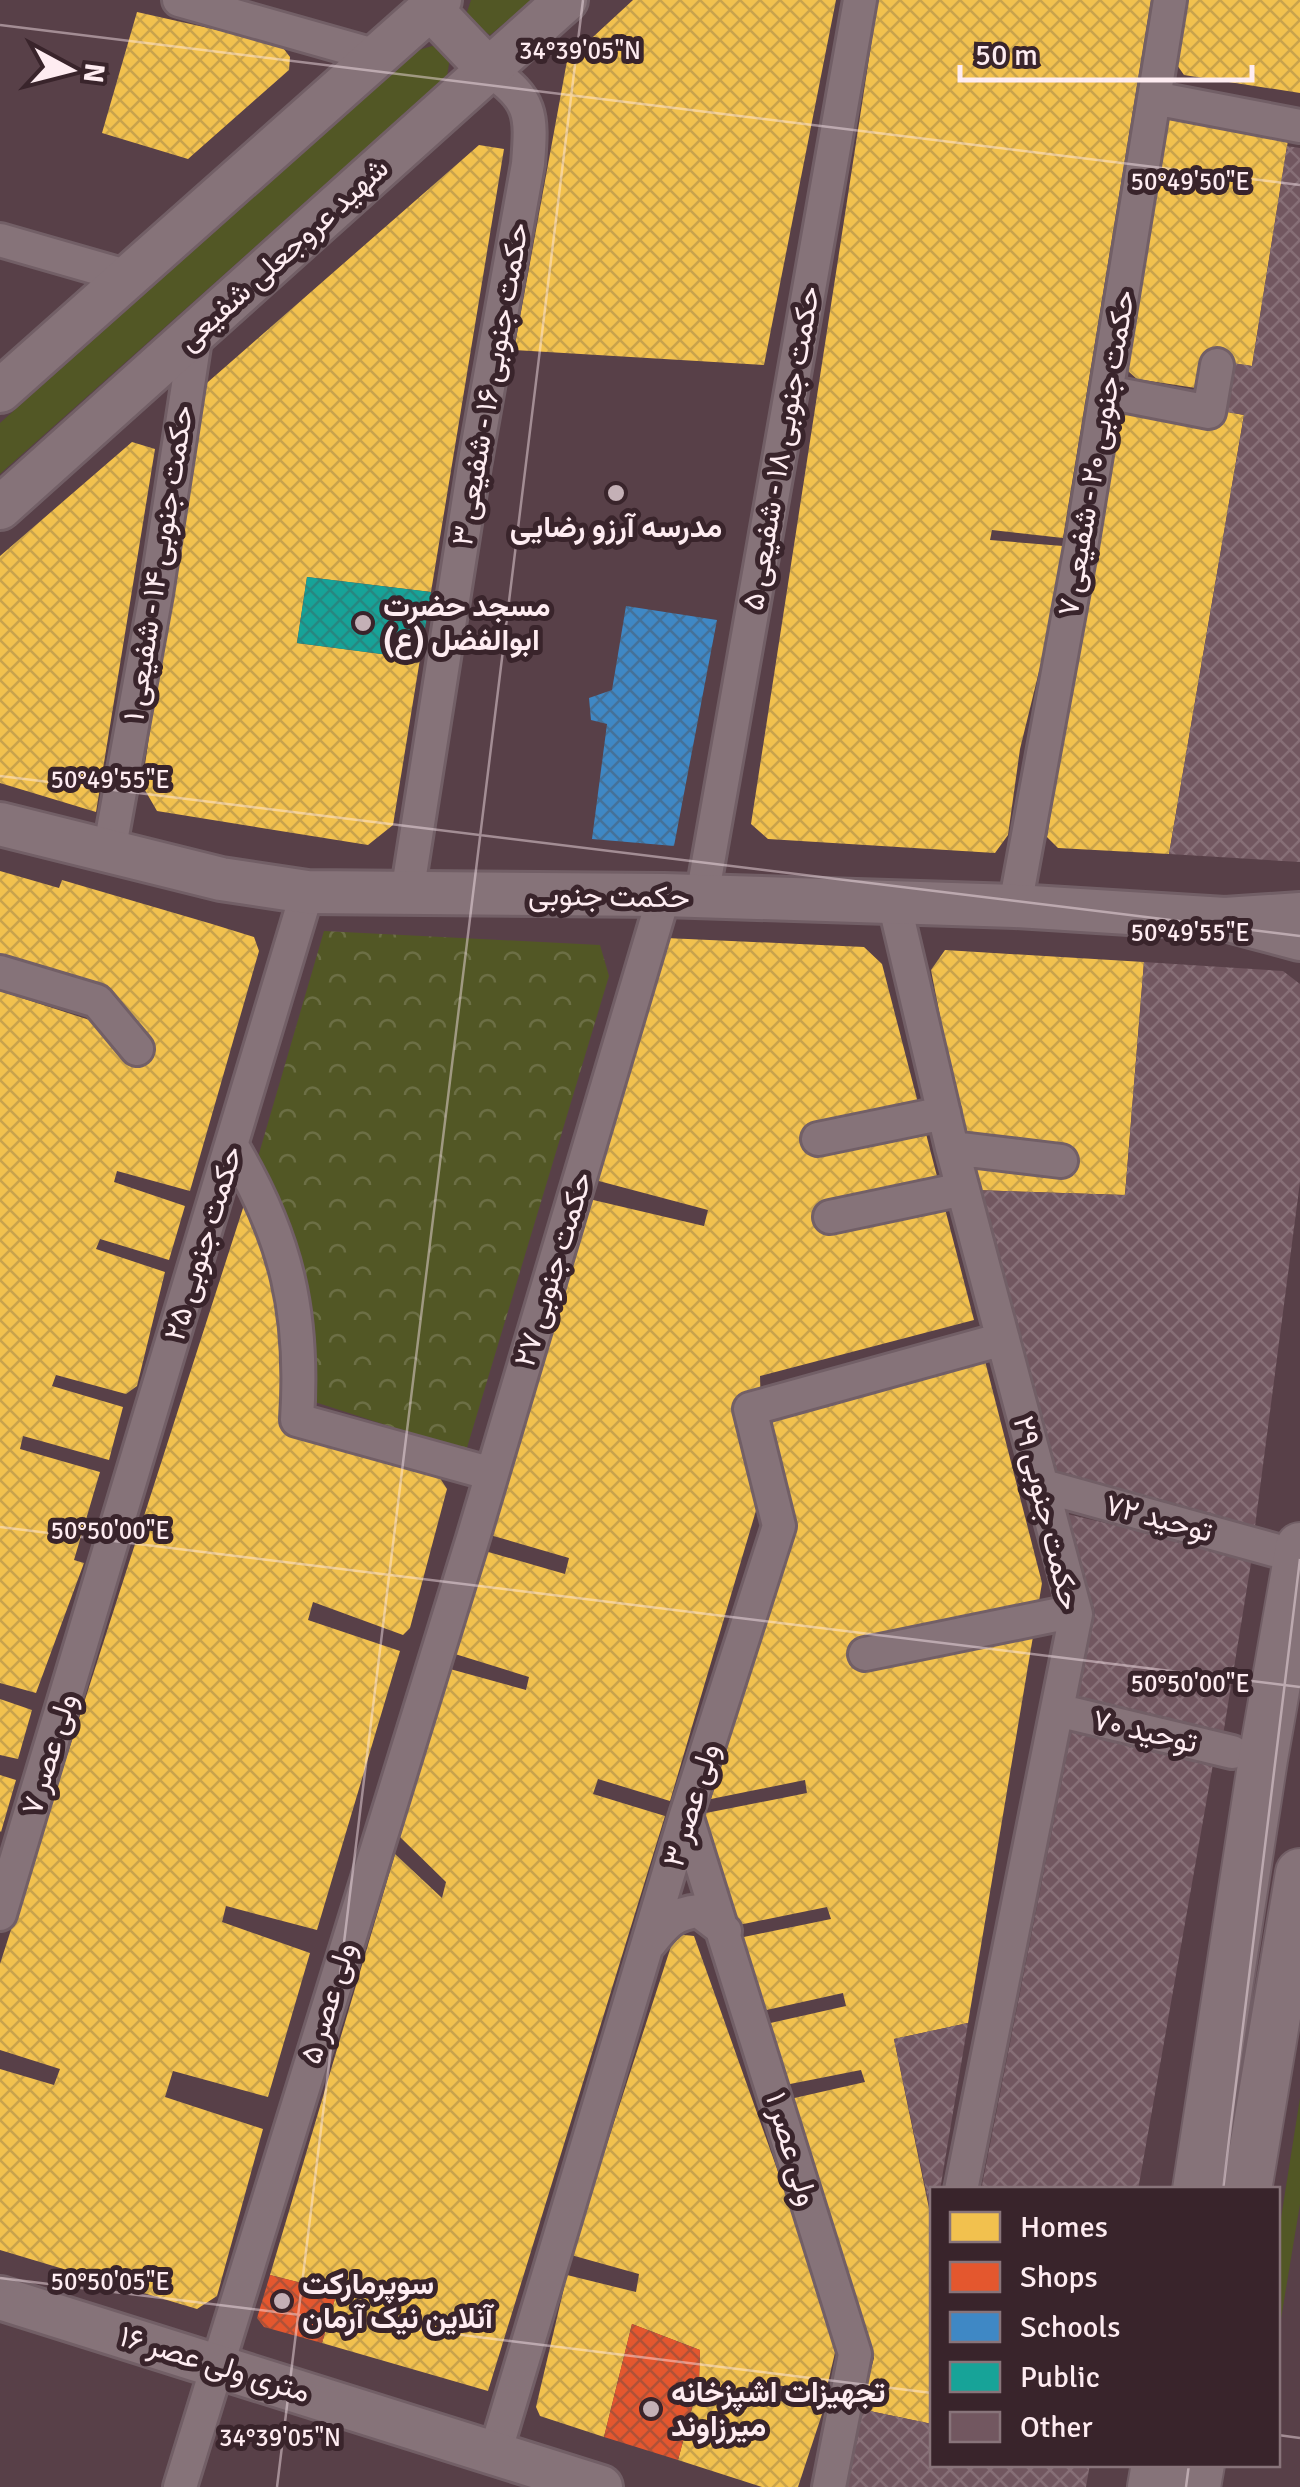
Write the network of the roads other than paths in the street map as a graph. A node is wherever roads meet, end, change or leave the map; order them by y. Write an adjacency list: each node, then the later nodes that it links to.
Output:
1 (179, 0): 6 (street)
2 (566, 0): 7 (street, شهید عروجعلی شفیعی)
3 (860, 0): 21 (street, حکمت جنوبی ۱۸ - شفیعی ۵)
4 (1170, 0): 8 (street, حکمت جنوبی ۲۰ - شفیعی ۷)
5 (435, 4): 6 (street); 7 (street)
6 (377, 56): 11 (street)
7 (489, 70): 12 (street, شهید عروجعلی شفیعی); 20 (street, حکمت جنوبی ۱۶ - شفیعی ۳)
8 (1154, 98): 9 (street); 15 (street, حکمت جنوبی ۲۰ - شفیعی ۷)
9 (1300, 126)
10 (0, 240): 11 (street)
11 (128, 277): 14 (street)
12 (196, 333): 16 (street, شهید عروجعلی شفیعی); 18 (street, حکمت جنوبی ۱۴ - شفیعی ۱)
13 (1217, 365): 15 (street)
14 (0, 392)
15 (1107, 392): 23 (street, حکمت جنوبی ۲۰ - شفیعی ۷)
16 (0, 508)
17 (0, 824): 18 (street, حکمت جنوبی)
18 (109, 852): 19 (street, حکمت جنوبی)
19 (308, 892): 20 (street, حکمت جنوبی); 31 (street, حکمت جنوبی ۲۵)
20 (408, 894): 21 (street, حکمت جنوبی)
21 (683, 896): 22 (street, حکمت جنوبی); 37 (street, حکمت جنوبی ۲۷)
22 (894, 902): 23 (street, حکمت جنوبی); 29 (street, حکمت جنوبی ۲۹)
23 (1015, 906): 25 (street, حکمت جنوبی)
24 (1300, 914): 25 (street)
25 (1225, 918): 26 (street)
26 (1300, 939)
27 (0, 972): 28 (street)
28 (137, 1050)
29 (944, 1114): 30 (street); 32 (street, حکمت جنوبی ۲۹)
30 (818, 1138)
31 (232, 1146): 37 (street); 40 (street, حکمت جنوبی ۲۵)
32 (952, 1148): 33 (street); 34 (street, حکمت جنوبی ۲۹)
33 (1061, 1161)
34 (963, 1189): 35 (street); 36 (street, حکمت جنوبی ۲۹)
35 (830, 1217)
36 (1003, 1338): 38 (street, حکمت جنوبی ۲۹); 46 (street, ولی عصر ۳)
37 (492, 1474): 42 (street, حکمت جنوبی ۲۷)
38 (1044, 1486): 39 (street, توحید ۷۲); 41 (street, حکمت جنوبی ۲۹)
39 (1287, 1548): 52 (main road)
40 (98, 1594): 48 (street, ولی عصر ۷)
41 (1075, 1611): 43 (street); 44 (street, حکمت جنوبی ۲۹)
42 (440, 1643): 55 (street, ولی عصر ۵)
43 (865, 1654)
44 (1057, 1710): 45 (street, توحید ۷۰); 51 (street, حکمت جنوبی ۲۹)
45 (1232, 1752)
46 (686, 1814): 49 (street, ولی عصر ۱); 50 (street, ولی عصر ۳)
47 (1300, 1873): 53 (main road)
48 (0, 1914)
49 (725, 1931): 50 (street); 59 (street, ولی عصر ۱)
50 (649, 1944): 56 (street, ولی عصر ۳)
51 (963, 2187)
52 (1197, 2187)
53 (1247, 2187)
54 (0, 2298): 55 (street, ۱۶ متری ولی عصر)
55 (216, 2364): 56 (street, ۱۶ متری ولی عصر); 57 (street, ولی عصر ۵)
56 (496, 2453): 58 (street, ۱۶ متری ولی عصر)
57 (180, 2487)
58 (601, 2487)
59 (829, 2487)

